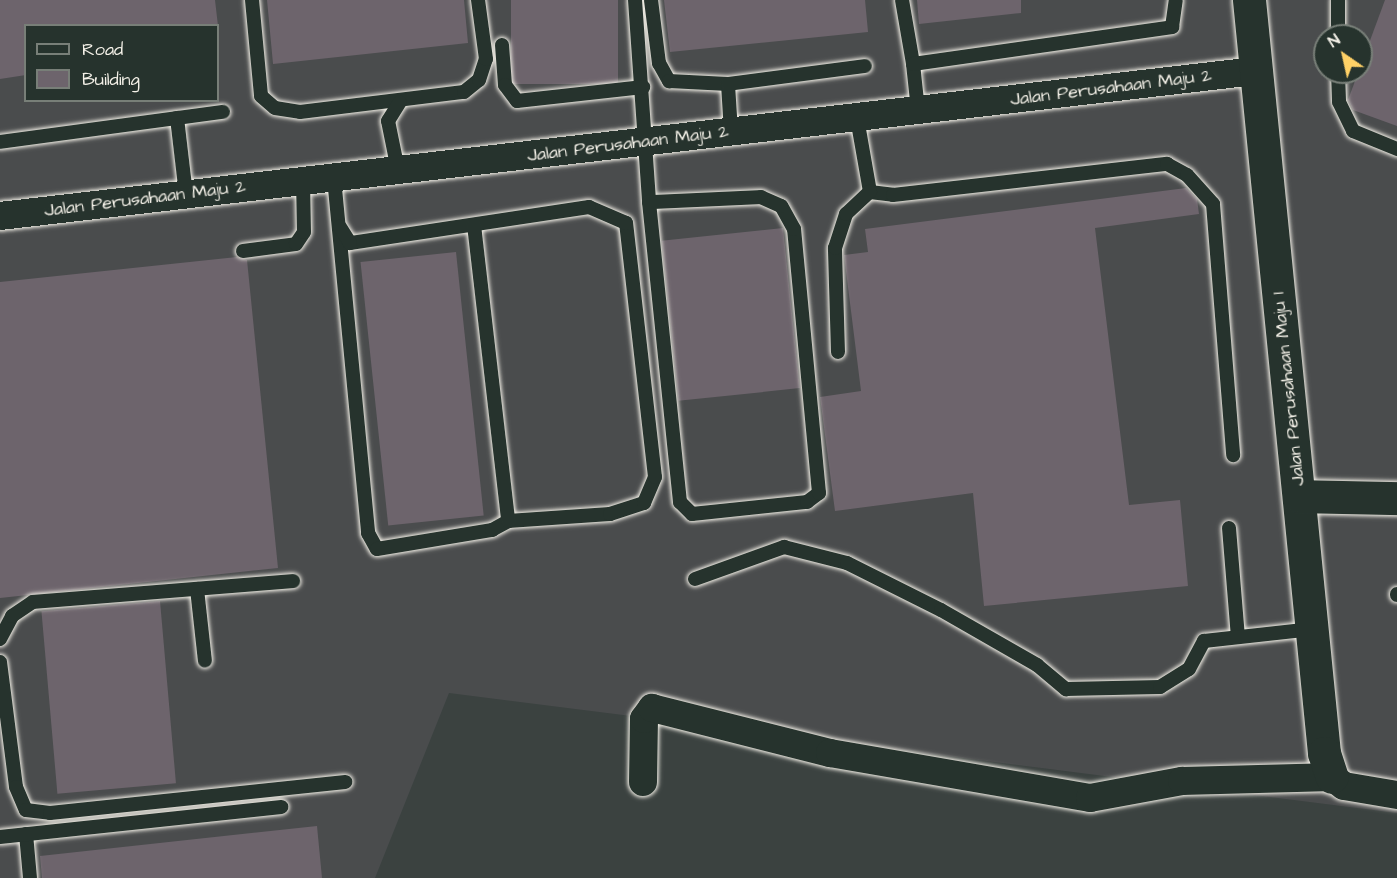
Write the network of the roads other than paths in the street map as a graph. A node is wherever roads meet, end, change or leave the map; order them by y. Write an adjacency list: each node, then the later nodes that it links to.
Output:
1 (252, 0): 17 (lane)
2 (478, 0): 17 (lane)
3 (635, 0): 16 (lane)
4 (651, 0): 14 (lane)
5 (902, 0): 11 (lane)
6 (1176, 0): 11 (lane)
7 (1249, 0): 13 (street, Jalan Perusahaan Maju 1)
8 (1338, 0): 9 (lane)
9 (1338, 24)
10 (502, 45): 16 (lane)
11 (913, 64): 18 (lane)
12 (865, 66): 14 (lane)
13 (1256, 71): 18 (street, Jalan Perusahaan Maju 2); 38 (street, Jalan Perusahaan Maju 1)
14 (728, 84): 22 (lane)
15 (1338, 84): 25 (lane)
16 (643, 87): 24 (lane)
17 (400, 102): 26 (lane)
18 (918, 110): 21 (street, Jalan Perusahaan Maju 2)
19 (223, 112): 20 (lane)
20 (177, 118): 23 (lane); 30 (lane)
21 (857, 118): 22 (street, Jalan Perusahaan Maju 2); 29 (lane)
22 (730, 132): 24 (street, Jalan Perusahaan Maju 2)
23 (0, 142)
24 (648, 142): 26 (street, Jalan Perusahaan Maju 2); 31 (lane)
25 (1397, 149)
26 (398, 170): 27 (street, Jalan Perusahaan Maju 2)
27 (334, 178): 28 (street, Jalan Perusahaan Maju 2); 34 (lane)
28 (303, 181): 30 (street, Jalan Perusahaan Maju 2); 35 (lane)
29 (870, 192): 36 (lane); 37 (lane)
30 (186, 195): 32 (street, Jalan Perusahaan Maju 2)
31 (649, 202): 31 (lane)
32 (0, 216)
33 (474, 225): 34 (lane); 40 (lane); 40 (lane)
34 (340, 227): 40 (lane)
35 (243, 251)
36 (838, 351)
37 (1233, 455)
38 (1299, 496): 39 (street); 45 (street, Jalan Perusahaan Maju 1)
39 (1397, 498)
40 (508, 521)
41 (1229, 528): 46 (lane)
42 (695, 579): 46 (lane)
43 (293, 581): 44 (lane)
44 (197, 590): 47 (lane); 48 (lane)
45 (1312, 629): 46 (lane); 50 (street, Jalan Perusahaan Maju 1)
46 (1238, 637)
47 (0, 639)
48 (205, 661)
49 (0, 662): 51 (lane)
50 (1332, 777): 52 (street); 53 (street)
51 (345, 782)
52 (644, 782)
53 (1397, 795)
54 (281, 807): 55 (lane)
55 (27, 834): 56 (lane); 57 (lane)
56 (0, 837)
57 (30, 878)

